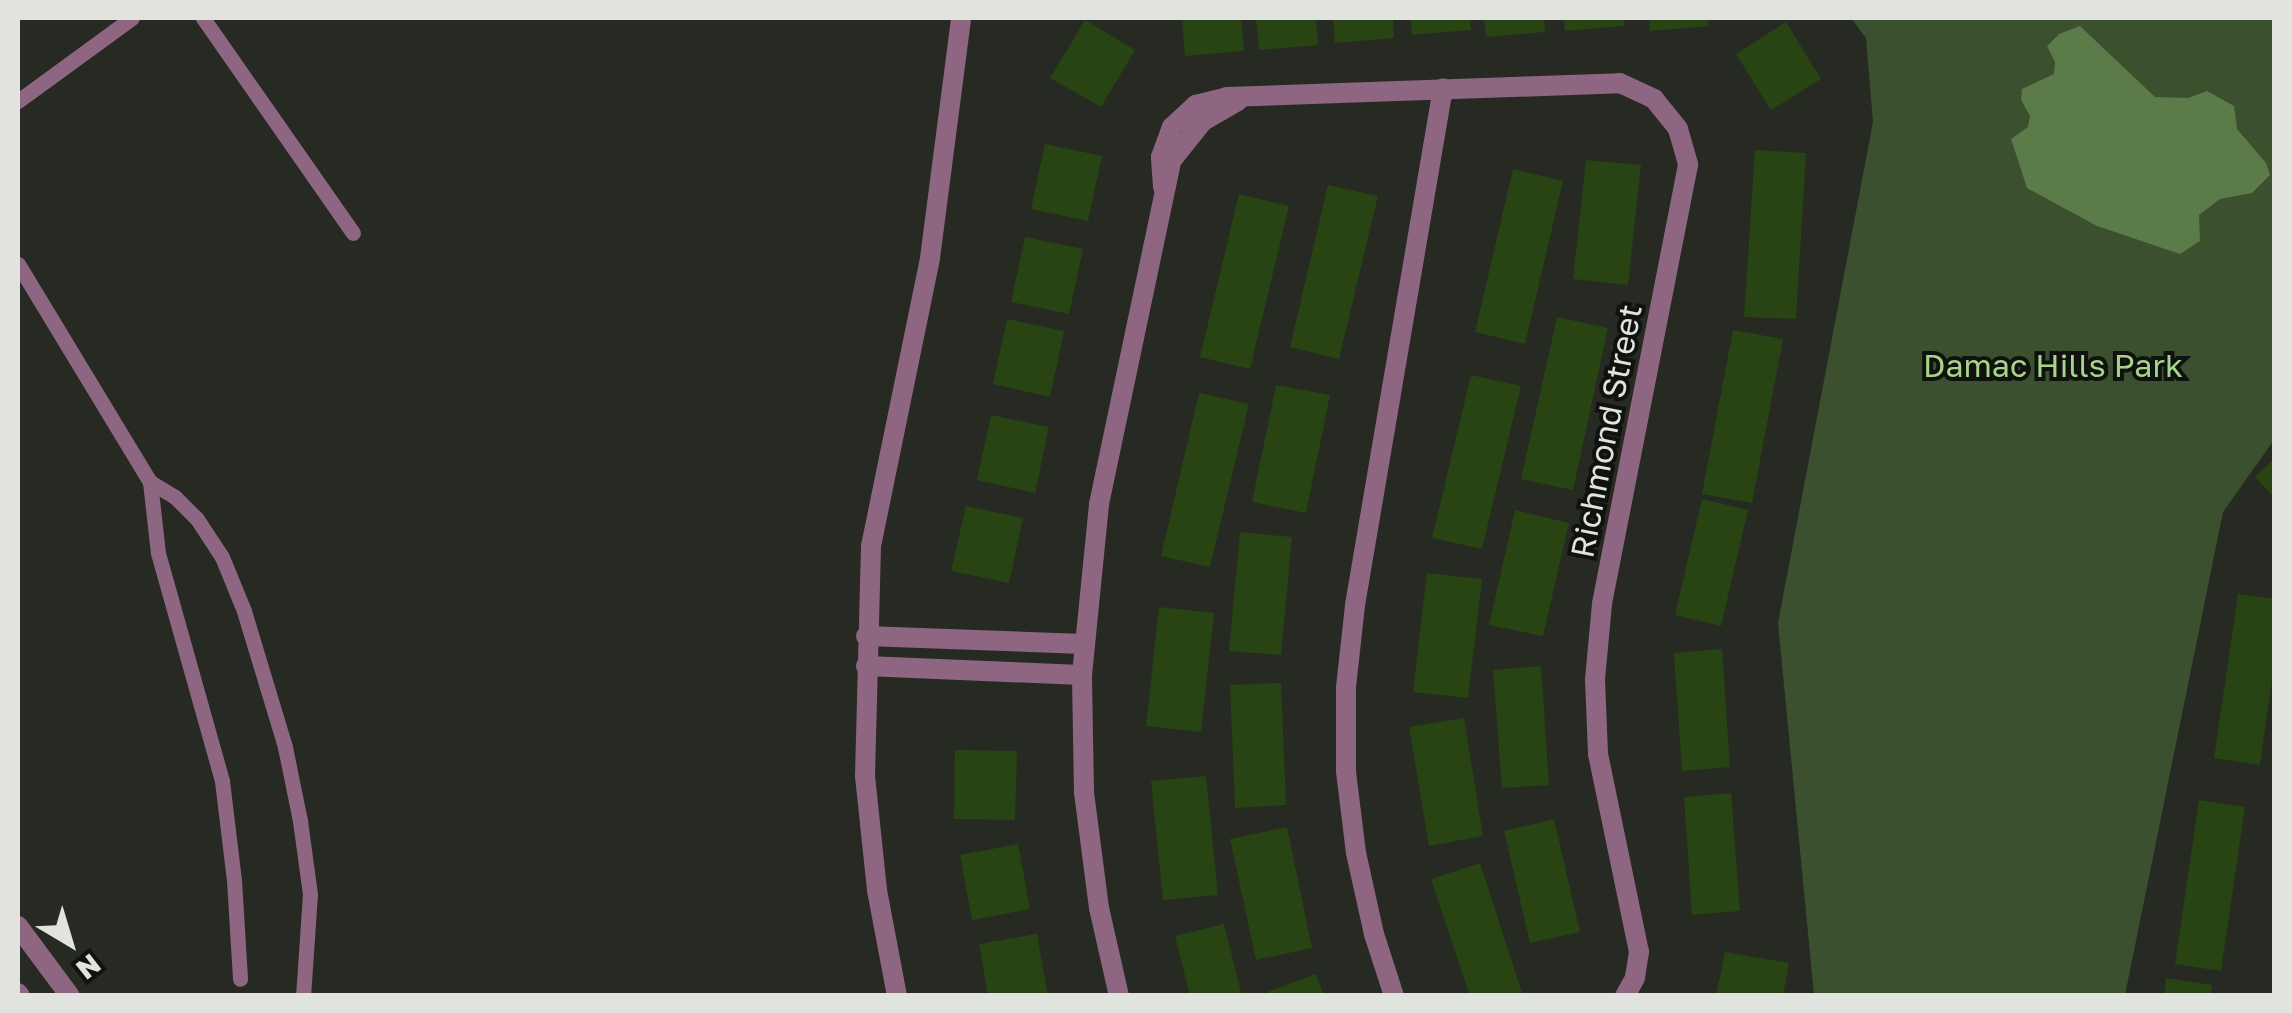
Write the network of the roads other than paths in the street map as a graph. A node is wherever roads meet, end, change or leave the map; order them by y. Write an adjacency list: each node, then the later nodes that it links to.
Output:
1 (132, 18): 5 (lane)
2 (203, 18): 6 (lane)
3 (961, 18): 9 (street)
4 (1442, 88): 10 (street, Richmond Street); 19 (street); 20 (street, Richmond Street)
5 (18, 101)
6 (354, 234)
7 (18, 264): 8 (lane)
8 (150, 482): 14 (lane); 16 (lane)
9 (866, 636): 10 (street); 11 (street)
10 (1084, 644): 12 (street, Richmond Street)
11 (866, 666): 12 (street); 17 (street)
12 (1082, 675): 18 (street, Richmond Street)
13 (18, 926): 15 (street)
14 (240, 980)
15 (70, 996)
16 (302, 996)
17 (897, 996)
18 (1119, 996)
19 (1394, 996)
20 (1625, 996)

